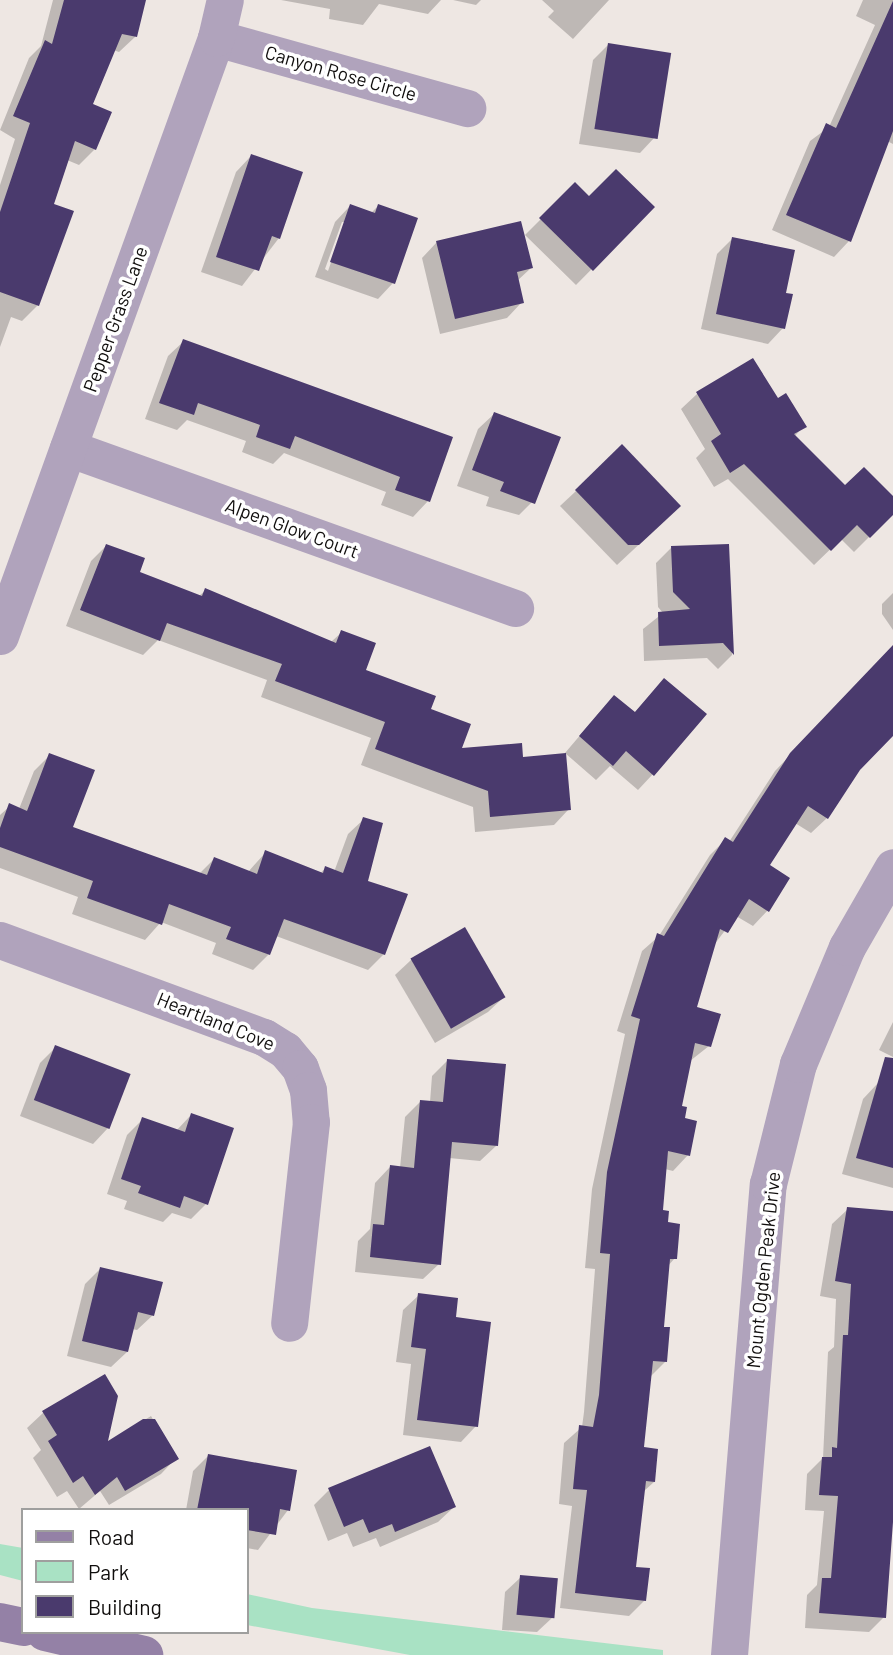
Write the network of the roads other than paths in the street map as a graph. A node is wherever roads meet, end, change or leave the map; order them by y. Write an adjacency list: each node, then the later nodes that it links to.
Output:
1 (225, 0): 2 (street, Pepper Grass Lane)
2 (216, 38): 3 (street, Canyon Rose Circle); 4 (street, Pepper Grass Lane)
3 (467, 108)
4 (68, 448): 5 (street, Alpen Glow Court); 6 (street, Pepper Grass Lane)
5 (515, 608)
6 (0, 636)
7 (893, 867): 14 (street, Mount Ogden Peak Drive)
8 (0, 940): 9 (street, Heartland Cove)
9 (289, 1323)
10 (0, 1622): 11 (main road)
11 (21, 1627)
12 (54, 1634): 13 (main road)
13 (144, 1655)
14 (729, 1655)

